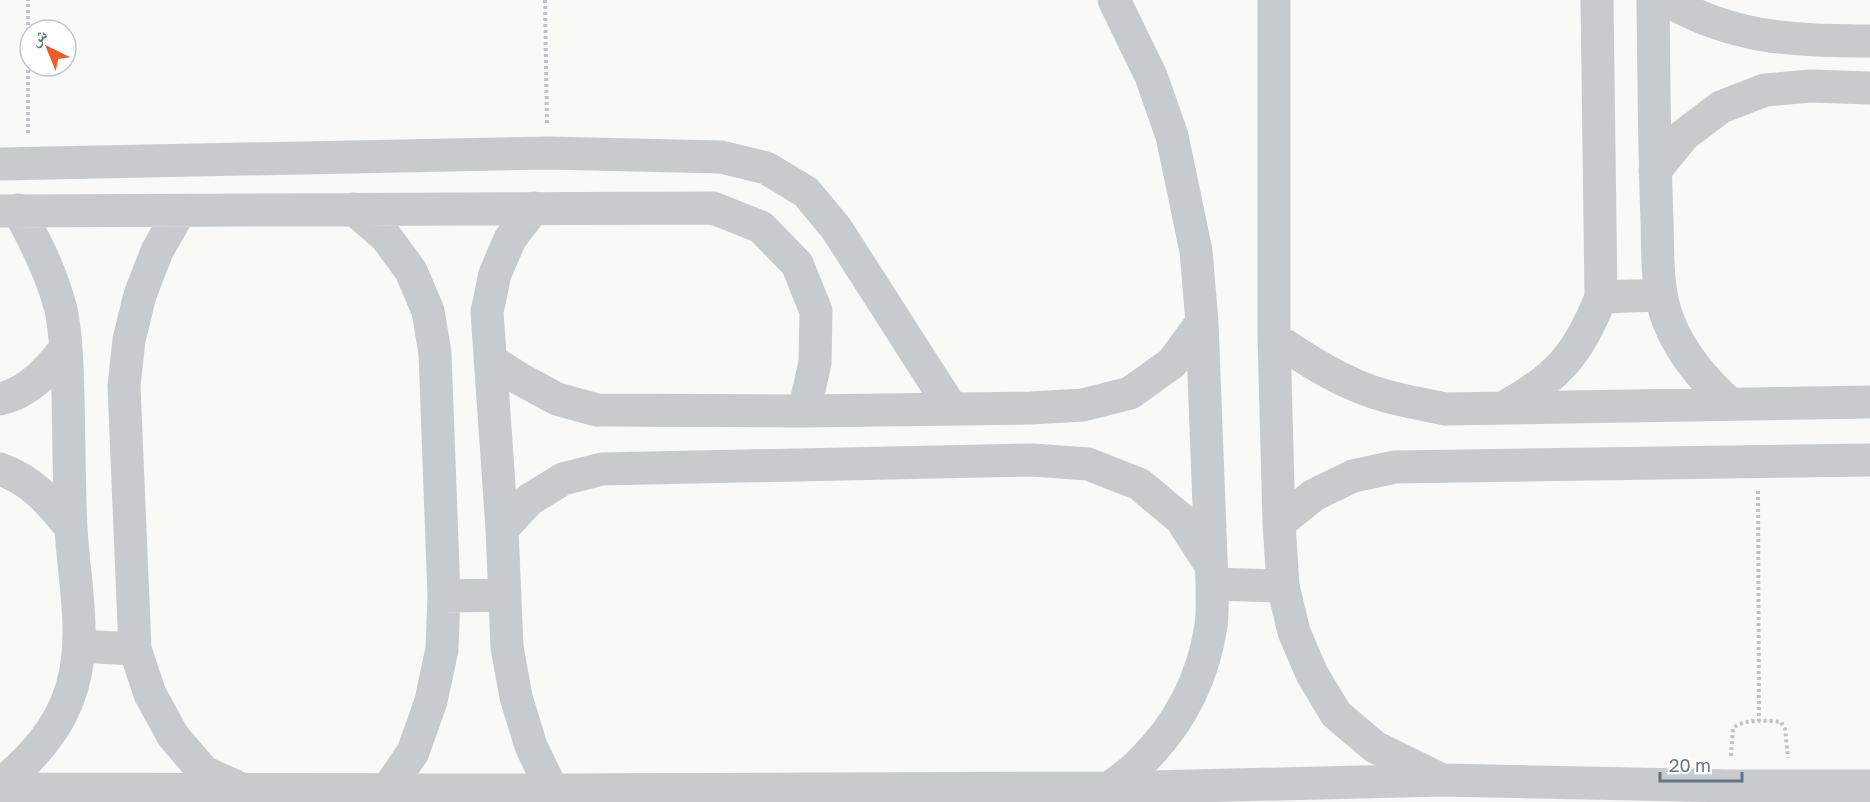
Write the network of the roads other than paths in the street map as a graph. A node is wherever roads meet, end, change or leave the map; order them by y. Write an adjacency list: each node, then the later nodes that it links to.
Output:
1 (1114, 0): 16 (street)
2 (1274, 0): 17 (street)
3 (1597, 0): 15 (street)
4 (1653, 0): 9 (street)
5 (1666, 0): 6 (street)
6 (1870, 41)
7 (1870, 88): 9 (street)
8 (14, 164): 25 (street)
9 (1655, 171): 14 (street)
10 (534, 208): 11 (street); 20 (street); 26 (street)
11 (354, 209): 13 (street); 19 (street)
12 (9, 210): 13 (street); 18 (street)
13 (180, 211): 37 (street)
14 (1660, 295): 15 (street); 23 (street)
15 (1601, 297): 24 (street)
16 (1202, 322): 25 (street); 32 (street)
17 (1274, 338): 24 (street); 29 (street)
18 (66, 348): 21 (street); 30 (street)
19 (435, 353): 20 (street); 34 (street)
20 (489, 355): 26 (street); 31 (street)
21 (0, 399)
22 (1870, 402): 23 (street)
23 (1730, 404): 24 (street)
24 (1504, 407)
25 (952, 409): 26 (street)
26 (804, 411)
27 (1870, 460): 29 (street)
28 (0, 469): 30 (street)
29 (1279, 523): 33 (street)
30 (71, 528): 36 (street)
31 (502, 529): 32 (street); 35 (street)
32 (1212, 575): 33 (street); 40 (street)
33 (1283, 586): 38 (street)
34 (444, 596): 35 (street); 42 (street)
35 (505, 596): 43 (street)
36 (80, 646): 37 (street); 39 (street)
37 (135, 650): 41 (street)
38 (1442, 780): 40 (street); 45 (street)
39 (0, 787): 41 (street)
40 (1109, 788): 43 (street)
41 (242, 789): 42 (street)
42 (387, 790): 43 (street)
43 (552, 790)
44 (1866, 791): 45 (street)
45 (1730, 792)

